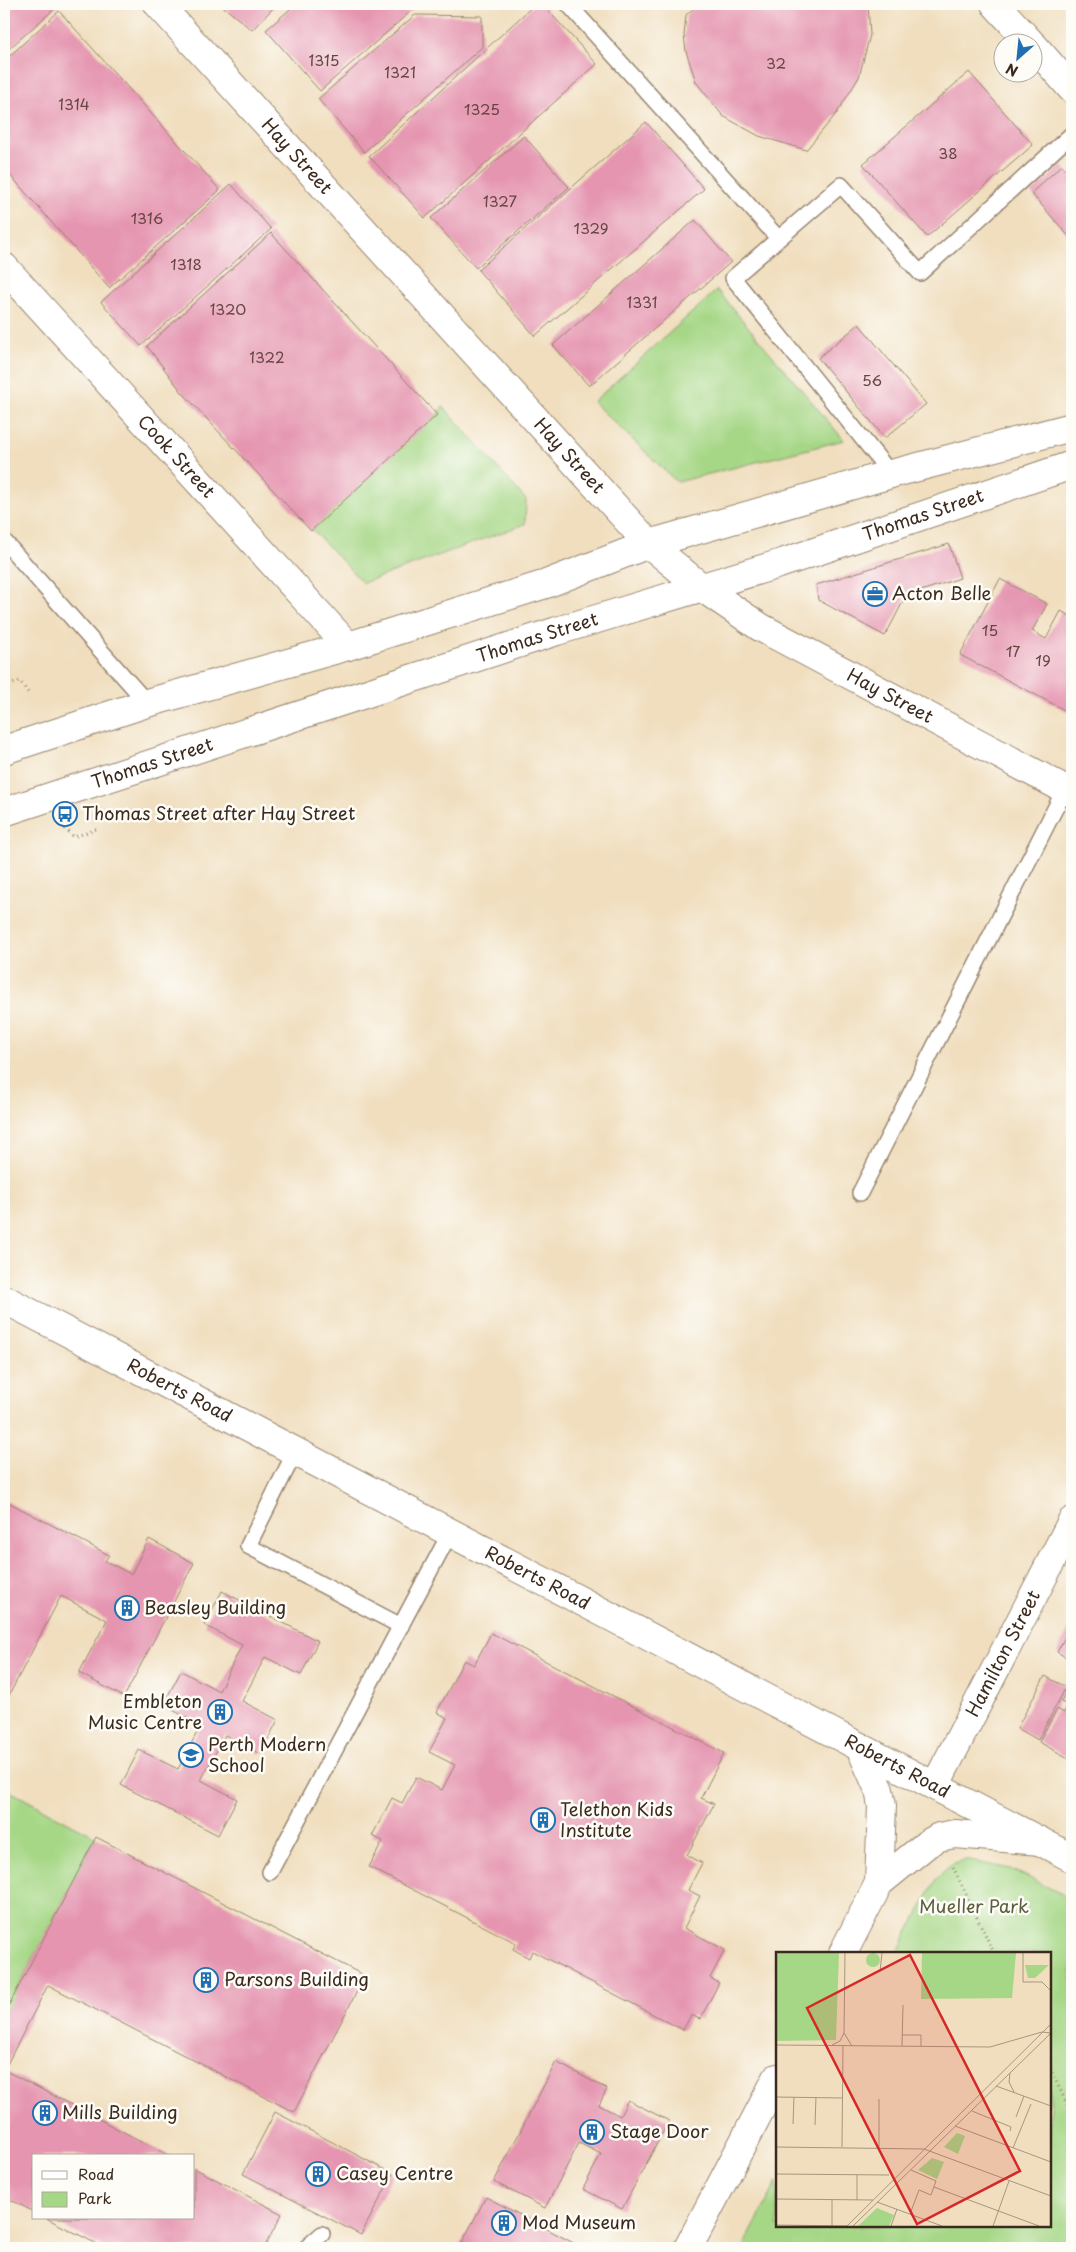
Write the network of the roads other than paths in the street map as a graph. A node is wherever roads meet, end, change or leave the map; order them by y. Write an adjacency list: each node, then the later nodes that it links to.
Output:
1 (158, 4): 14 (main road, Hay Street)
2 (568, 4): 8 (lane)
3 (995, 4): 4 (main road)
4 (1021, 32)
5 (1044, 57): 6 (main road)
6 (1072, 89)
7 (1072, 134): 8 (lane)
8 (778, 238): 12 (lane)
9 (4, 268): 16 (main road, Cook Street)
10 (1072, 427): 12 (main road)
11 (1072, 465): 15 (main road, Thomas Street)
12 (891, 474): 14 (main road)
13 (4, 541): 17 (lane)
14 (649, 544): 15 (main road, Hay Street); 16 (main road)
15 (701, 588): 19 (main road, Hay Street); 20 (main road, Thomas Street)
16 (348, 646): 17 (main road)
17 (147, 703): 18 (main road)
18 (4, 750)
19 (1068, 791): 21 (lane)
20 (4, 812)
21 (860, 1193)
22 (4, 1299): 23 (main road, Roberts Road)
23 (296, 1452): 25 (main road, Roberts Road); 26 (lane)
24 (1072, 1521): 28 (main road, Hamilton Street)
25 (450, 1533): 26 (lane); 27 (main road, Roberts Road)
26 (401, 1626): 31 (lane)
27 (860, 1747): 28 (main road, Roberts Road); 32 (main road)
28 (935, 1786): 29 (main road, Roberts Road)
29 (1040, 1841): 30 (main road, Roberts Road); 32 (main road)
30 (1072, 1858)
31 (270, 1872)
32 (879, 1883): 33 (main road)
33 (844, 1952)
34 (776, 2080): 37 (main road)
35 (322, 2234): 36 (lane)
36 (306, 2248)
37 (688, 2248)

